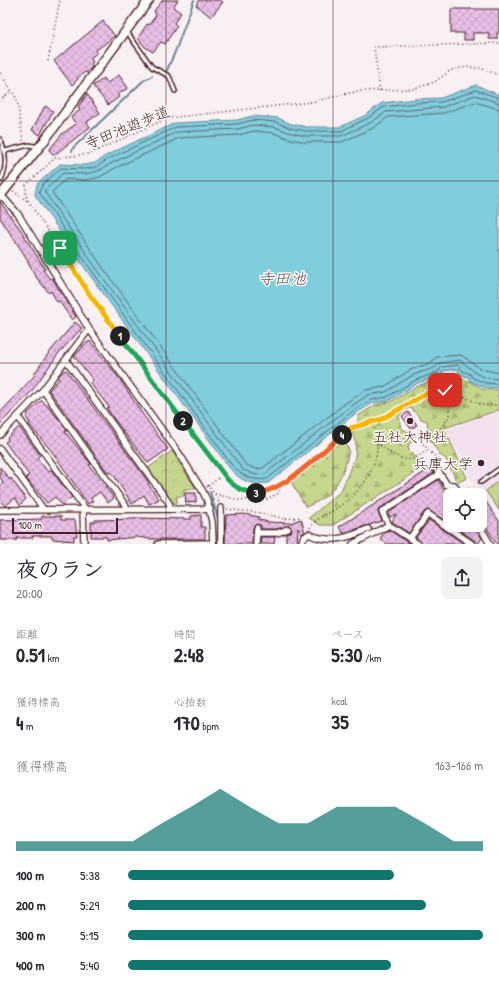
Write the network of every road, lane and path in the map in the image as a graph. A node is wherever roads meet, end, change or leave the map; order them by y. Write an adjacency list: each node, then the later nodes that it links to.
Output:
1 (60, 0): 5 (path)
2 (149, 0): 3 (street)
3 (126, 30): 9 (lane); 14 (street)
4 (499, 43): 10 (path)
5 (48, 61)
6 (0, 73): 8 (path)
7 (499, 75): 10 (path, 寺田池遊歩道)
8 (11, 90): 11 (path); 13 (path)
9 (175, 91)
10 (380, 91): 19 (path, 寺田池遊歩道)
11 (0, 101)
12 (0, 139): 15 (lane)
13 (24, 147): 14 (lane); 15 (lane)
14 (40, 147): 17 (street)
15 (5, 151): 16 (lane)
16 (0, 180)
17 (7, 187): 18 (street); 19 (path)
18 (0, 196): 20 (street)
19 (29, 202): 36 (path, 寺田池遊歩道)
20 (88, 329): 21 (street); 41 (street)
21 (66, 360): 23 (street); 45 (street)
22 (454, 379): 24 (path)
23 (43, 390): 26 (street); 44 (street)
24 (451, 391): 25 (path, 寺田池遊歩道); 27 (path, 寺田池遊歩道); 29 (path)
25 (499, 405)
26 (18, 416): 28 (street); 48 (street)
27 (374, 421): 30 (path); 39 (path, 寺田池遊歩道)
28 (0, 434)
29 (440, 436)
30 (377, 442): 32 (path); 55 (path)
31 (0, 449): 47 (street)
32 (428, 450)
33 (434, 466): 35 (street)
34 (499, 469): 37 (lane)
35 (440, 474): 40 (street); 51 (street)
36 (223, 475): 38 (path); 39 (path, 寺田池遊歩道)
37 (481, 482)
38 (208, 486): 41 (path); 42 (path)
39 (280, 486): 42 (path)
40 (456, 488)
41 (202, 490): 46 (street)
42 (215, 494): 49 (path)
43 (1, 509): 47 (street)
44 (128, 509): 45 (street); 48 (street)
45 (171, 509): 46 (street)
46 (210, 509): 60 (street)
47 (44, 510): 48 (street)
48 (85, 510): 58 (street)
49 (221, 510): 50 (path); 61 (street)
50 (301, 517)
51 (390, 525): 56 (street); 64 (street)
52 (288, 529): 62 (street)
53 (368, 529): 55 (street)
54 (483, 532): 57 (street)
55 (309, 534): 63 (street)
56 (410, 538): 65 (street); 66 (street)
57 (487, 538): 67 (street); 68 (street)
58 (84, 544)
59 (158, 544): 60 (street)
60 (213, 544)
61 (221, 544)
62 (256, 544)
63 (302, 544)
64 (353, 544)
65 (418, 544)
66 (472, 544)
67 (483, 544)
68 (490, 544)

